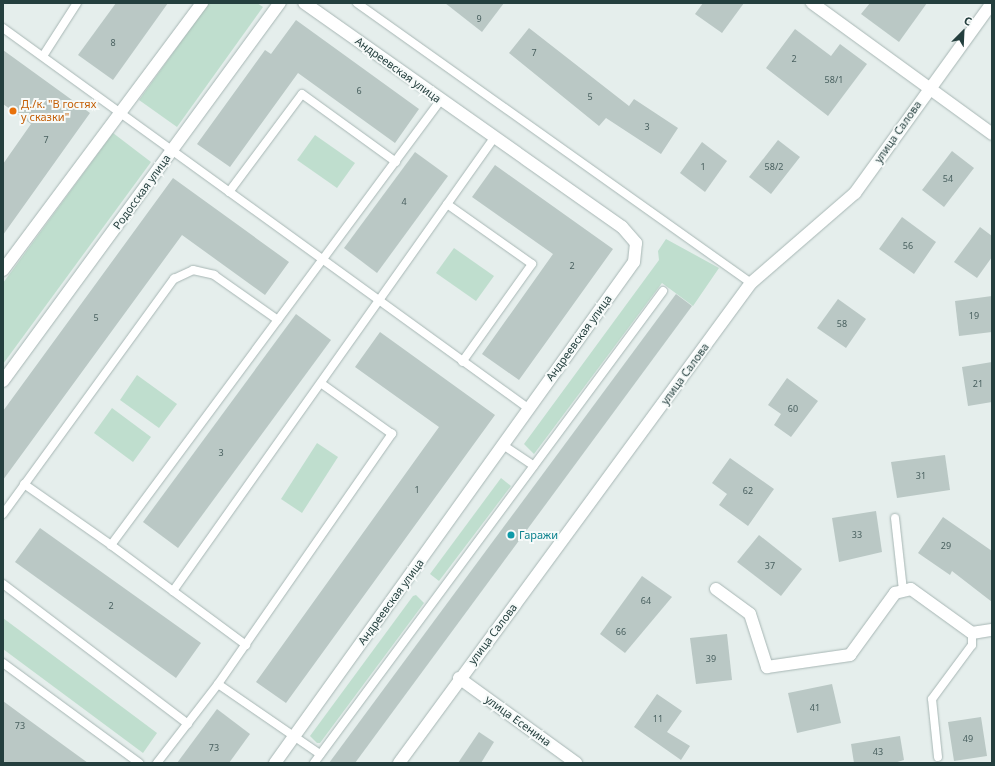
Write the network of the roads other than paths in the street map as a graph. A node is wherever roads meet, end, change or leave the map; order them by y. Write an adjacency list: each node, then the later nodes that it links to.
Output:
1 (77, 3): 9 (lane)
2 (202, 3): 12 (street)
3 (280, 3): 15 (street, Родосская улица)
4 (304, 3): 11 (street, Андреевская улица)
5 (357, 3): 21 (lane)
6 (812, 3): 10 (street)
7 (992, 3): 10 (street, улица Салова)
8 (3, 28): 9 (lane)
9 (43, 56): 12 (lane)
10 (929, 88): 13 (street); 21 (street, улица Салова)
11 (440, 100): 14 (street, Андреевская улица); 16 (lane)
12 (121, 113): 15 (lane); 20 (street)
13 (992, 134)
14 (494, 138): 18 (lane); 28 (street, Андреевская улица)
15 (173, 150): 17 (lane); 26 (street, Родосская улица)
16 (396, 162): 17 (lane); 19 (lane)
17 (229, 192): 19 (lane)
18 (447, 204): 23 (lane); 25 (lane)
19 (322, 259): 23 (lane); 24 (lane)
20 (3, 270)
21 (751, 283): 43 (street, улица Салова)
22 (663, 291): 30 (lane)
23 (380, 302): 25 (lane); 27 (lane)
24 (278, 320): 31 (lane); 34 (lane)
25 (462, 362): 28 (lane)
26 (3, 381)
27 (322, 384): 37 (lane); 41 (lane)
28 (528, 408): 29 (street, Андреевская улица)
29 (503, 445): 30 (lane); 46 (street, Андреевская улица)
30 (534, 466): 47 (lane)
31 (24, 484): 32 (lane); 34 (lane)
32 (3, 514)
33 (895, 518): 38 (lane)
34 (111, 545): 37 (lane)
35 (3, 584): 45 (lane)
36 (716, 589): 38 (street)
37 (173, 591): 41 (lane)
38 (902, 591): 40 (street)
39 (992, 630): 40 (street)
40 (972, 633): 48 (lane)
41 (246, 645): 44 (lane)
42 (3, 663): 49 (lane)
43 (460, 678): 53 (street, улица Салова); 54 (street, улица Есенина)
44 (218, 684): 45 (lane); 46 (lane)
45 (188, 724): 50 (lane)
46 (295, 736): 47 (lane); 51 (street, Андреевская улица)
47 (320, 754): 52 (lane)
48 (938, 756)
49 (139, 763)
50 (157, 763)
51 (275, 763)
52 (314, 763)
53 (399, 763)
54 (576, 763)

